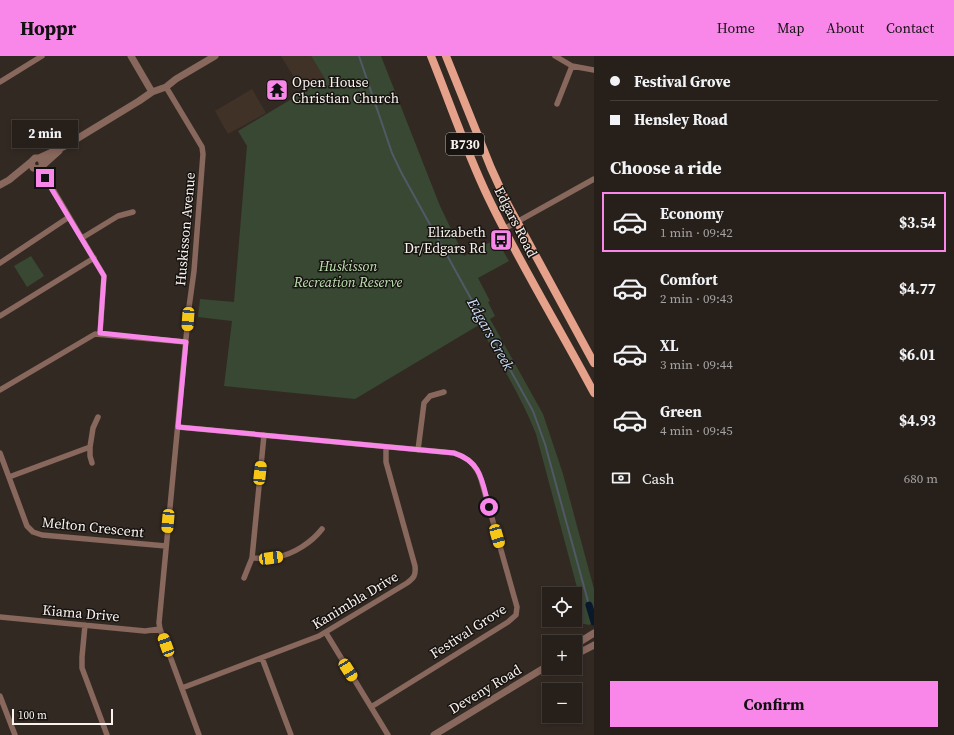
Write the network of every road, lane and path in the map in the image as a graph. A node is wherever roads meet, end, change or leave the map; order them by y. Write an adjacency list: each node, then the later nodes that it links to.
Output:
1 (42, 56): 9 (street)
2 (131, 56): 11 (street)
3 (215, 56): 10 (street)
4 (431, 56): 23 (main road, Edgars Road / B730)
5 (446, 56): 22 (main road, Edgars Road / B730)
6 (555, 56): 7 (street)
7 (572, 66): 8 (street); 12 (street)
8 (594, 70)
9 (0, 82)
10 (166, 87): 11 (street); 29 (street, Huskisson Avenue)
11 (152, 92): 13 (street)
12 (557, 104)
13 (65, 146): 14 (street); 16 (street)
14 (38, 158): 15 (street); 16 (street)
15 (31, 162): 16 (street); 18 (street)
16 (39, 168): 18 (street); 21 (street)
17 (594, 179): 22 (street)
18 (9, 180): 19 (street)
19 (0, 185)
20 (133, 212): 24 (street)
21 (69, 217): 24 (street); 26 (street)
22 (517, 222): 23 (street); 30 (main road, Edgars Road / B730)
23 (504, 230): 31 (main road, Edgars Road / B730)
24 (82, 238): 25 (street)
25 (94, 258): 27 (street); 28 (street)
26 (0, 263)
27 (0, 316)
28 (100, 333): 29 (street); 32 (street)
29 (186, 342): 36 (street, Huskisson Avenue)
30 (594, 363)
31 (591, 379): 34 (main road, Edgars Road / B730)
32 (0, 390)
33 (444, 392): 40 (street)
34 (594, 393)
35 (98, 417): 38 (street)
36 (178, 427): 37 (street, Festival Grove); 45 (street, Huskisson Avenue)
37 (264, 435): 39 (street, Festival Grove); 46 (street)
38 (90, 447): 42 (street); 43 (street)
39 (386, 447): 40 (street, Festival Grove); 51 (street, Kanimbla Drive)
40 (418, 450): 60 (street, Festival Grove)
41 (0, 453): 43 (street, Melton Crescent)
42 (92, 463)
43 (9, 477): 45 (street, Melton Crescent)
44 (322, 529): 46 (street)
45 (166, 546): 50 (street, Huskisson Avenue)
46 (252, 558): 47 (street)
47 (244, 578)
48 (0, 617): 49 (street, Kiama Drive)
49 (85, 625): 50 (street, Kiama Drive); 62 (street)
50 (160, 629): 58 (street, Huskisson Avenue)
51 (326, 633): 56 (street, Kanimbla Drive); 60 (street)
52 (594, 633): 53 (street)
53 (582, 641)
54 (594, 645): 55 (street)
55 (582, 651)
56 (262, 658): 58 (street, Kanimbla Drive); 64 (street)
57 (542, 669): 66 (street, Deveny Road)
58 (182, 688): 63 (street, Huskisson Avenue)
59 (0, 696): 61 (street)
60 (371, 707): 65 (street)
61 (14, 735)
62 (107, 735)
63 (199, 735)
64 (291, 735)
65 (388, 735)
66 (434, 735)

